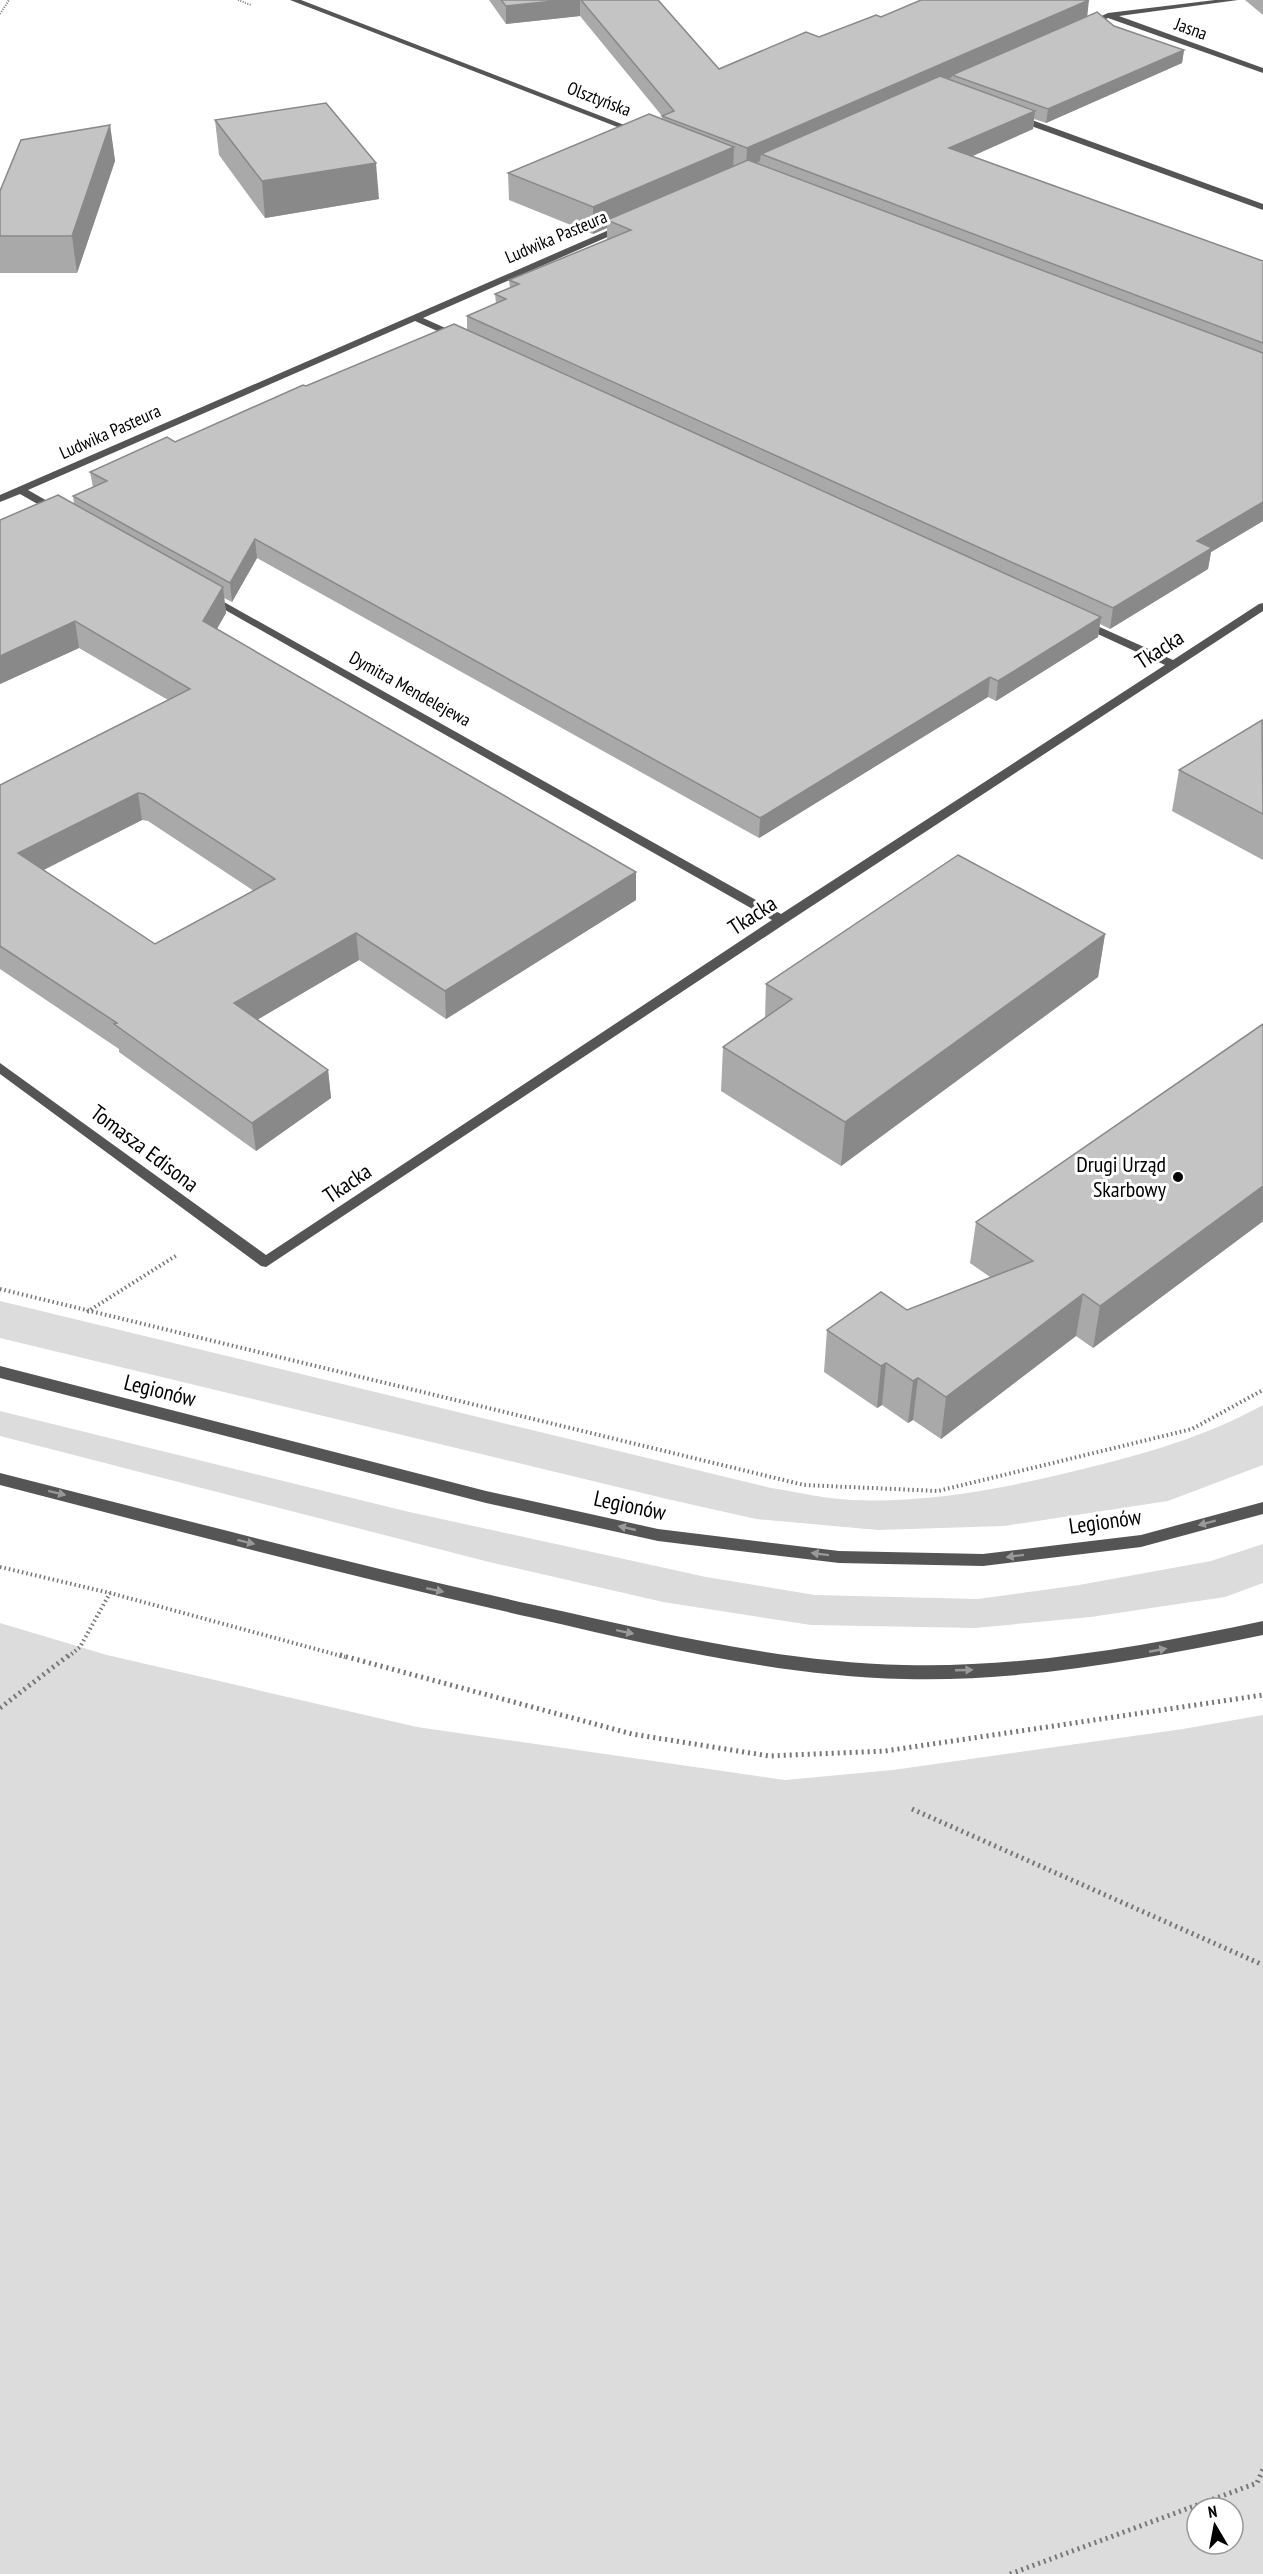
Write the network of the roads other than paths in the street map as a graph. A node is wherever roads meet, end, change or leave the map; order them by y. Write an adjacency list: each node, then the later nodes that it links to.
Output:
1 (294, 0): 7 (street, Olsztyńska)
2 (1234, 0): 3 (street)
3 (1108, 15): 4 (street); 5 (street, Jasna)
4 (1077, 29)
5 (1263, 71)
6 (1007, 114): 8 (street)
7 (650, 136)
8 (1263, 207)
9 (640, 219): 10 (street, Ludwika Pasteura)
10 (414, 317): 11 (street); 12 (street, Ludwika Pasteura)
11 (468, 342)
12 (20, 490): 13 (street, Ludwika Pasteura); 14 (street)
13 (0, 499)
14 (72, 519)
15 (197, 590): 19 (street, Dymitra Mendelejewa)
16 (1263, 606): 18 (street, Tkacka)
17 (1064, 615): 18 (street)
18 (1173, 664): 19 (street, Tkacka)
19 (781, 920): 21 (street, Tkacka)
20 (0, 1067): 21 (street, Tomasza Edisona)
21 (266, 1262)
22 (0, 1372): 24 (street, Legionów, one-way to 22)
23 (0, 1479): 25 (street, one-way to 25)
24 (1263, 1508)
25 (1263, 1628)

